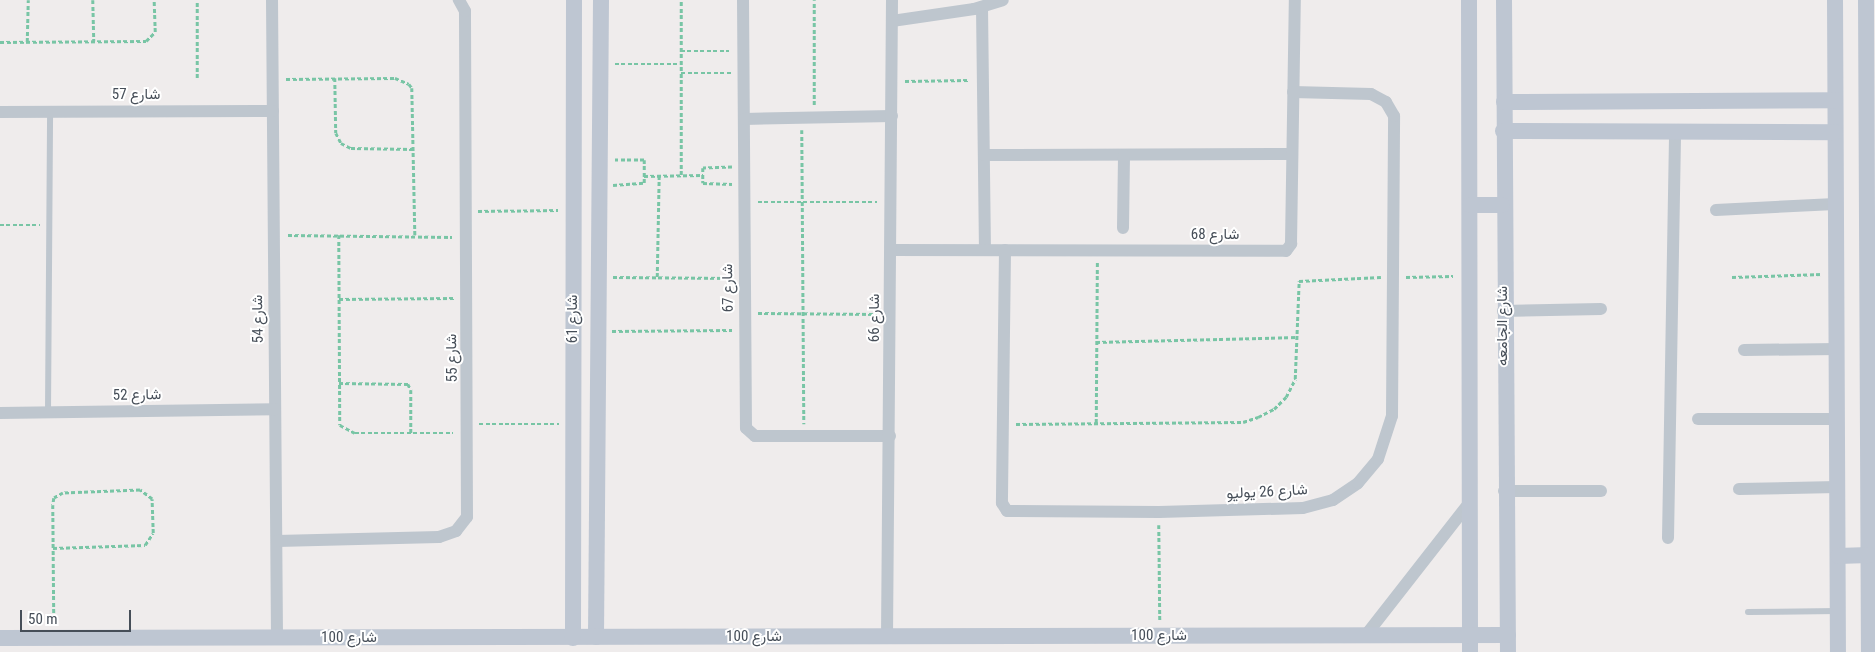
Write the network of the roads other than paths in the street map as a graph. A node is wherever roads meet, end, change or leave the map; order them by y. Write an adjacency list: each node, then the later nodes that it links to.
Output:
1 (272, 0): 20 (street, شارع 54)
2 (459, 0): 55 (street, شارع 55)
3 (574, 0): 67 (main road, شارع 61)
4 (601, 0): 63 (main road, شارع 61)
5 (743, 0): 23 (street, شارع 67)
6 (892, 0): 14 (street, شارع 66)
7 (1003, 0): 13 (street)
8 (1295, 0): 15 (street, شارع 68)
9 (1470, 0): 32 (main road)
10 (1504, 0): 17 (main road, شارع الجامعه)
11 (1835, 0): 16 (main road)
12 (1866, 0): 18 (main road)
13 (982, 7): 14 (street); 29 (street)
14 (892, 21): 22 (street, شارع 66)
15 (1293, 92): 28 (street, شارع 68); 38 (street, شارع 26 يوليو)
16 (1836, 100): 17 (main road); 27 (main road)
17 (1504, 102): 25 (main road, شارع الجامعه)
18 (1871, 102): 24 (main road)
19 (50, 111): 20 (street, شارع 57); 21 (street, شارع 57); 44 (lane)
20 (273, 111): 43 (street, شارع 54)
21 (0, 112)
22 (892, 116): 23 (street); 36 (street, شارع 66)
23 (744, 119): 48 (street, شارع 67)
24 (1871, 130): 56 (main road)
25 (1504, 131): 26 (main road); 33 (main road, شارع الجامعه)
26 (1675, 132): 27 (main road); 54 (street)
27 (1835, 132): 31 (main road)
28 (1292, 154): 30 (street); 38 (street, شارع 68)
29 (984, 155): 30 (street); 37 (street)
30 (1124, 155): 35 (street)
31 (1835, 204): 34 (street); 41 (main road)
32 (1470, 205): 33 (main road); 53 (main road)
33 (1502, 205): 40 (main road, شارع الجامعه)
34 (1716, 210)
35 (1123, 228)
36 (891, 250): 37 (street, شارع 68); 48 (street, شارع 66)
37 (985, 250): 38 (street, شارع 68)
38 (1005, 250)
39 (1601, 310): 40 (street)
40 (1503, 311): 52 (main road, شارع الجامعه)
41 (1836, 349): 42 (street); 47 (main road)
42 (1744, 350)
43 (276, 409): 44 (street, شارع 52); 55 (street, شارع 54)
44 (48, 412): 45 (street, شارع 52)
45 (0, 413)
46 (1698, 419): 47 (street)
47 (1838, 419): 50 (main road)
48 (890, 436): 64 (street, شارع 66)
49 (1739, 488): 50 (street)
50 (1837, 488): 57 (main road)
51 (1601, 490): 52 (street)
52 (1504, 491): 62 (main road, شارع الجامعه)
53 (1470, 502): 60 (street); 61 (main road)
54 (1668, 538)
55 (277, 540): 66 (street, شارع 54)
56 (1869, 555): 57 (main road); 74 (main road)
57 (1838, 556): 58 (main road)
58 (1838, 611): 59 (lane); 73 (main road)
59 (1748, 612)
60 (1366, 635): 61 (main road, شارع 100); 69 (main road, شارع 100)
61 (1470, 635): 62 (main road, شارع 100); 71 (main road)
62 (1508, 635): 72 (main road, شارع الجامعه)
63 (596, 637): 67 (main road, شارع 100); 68 (main road, شارع 100)
64 (887, 637): 68 (main road, شارع 100); 69 (main road, شارع 100)
65 (0, 638): 70 (main road, شارع 100)
66 (278, 638): 67 (main road, شارع 100); 70 (main road, شارع 100)
67 (573, 638)
68 (739, 644)
69 (1282, 644)
70 (55, 645)
71 (1470, 652)
72 (1508, 652)
73 (1838, 652)
74 (1870, 652)

